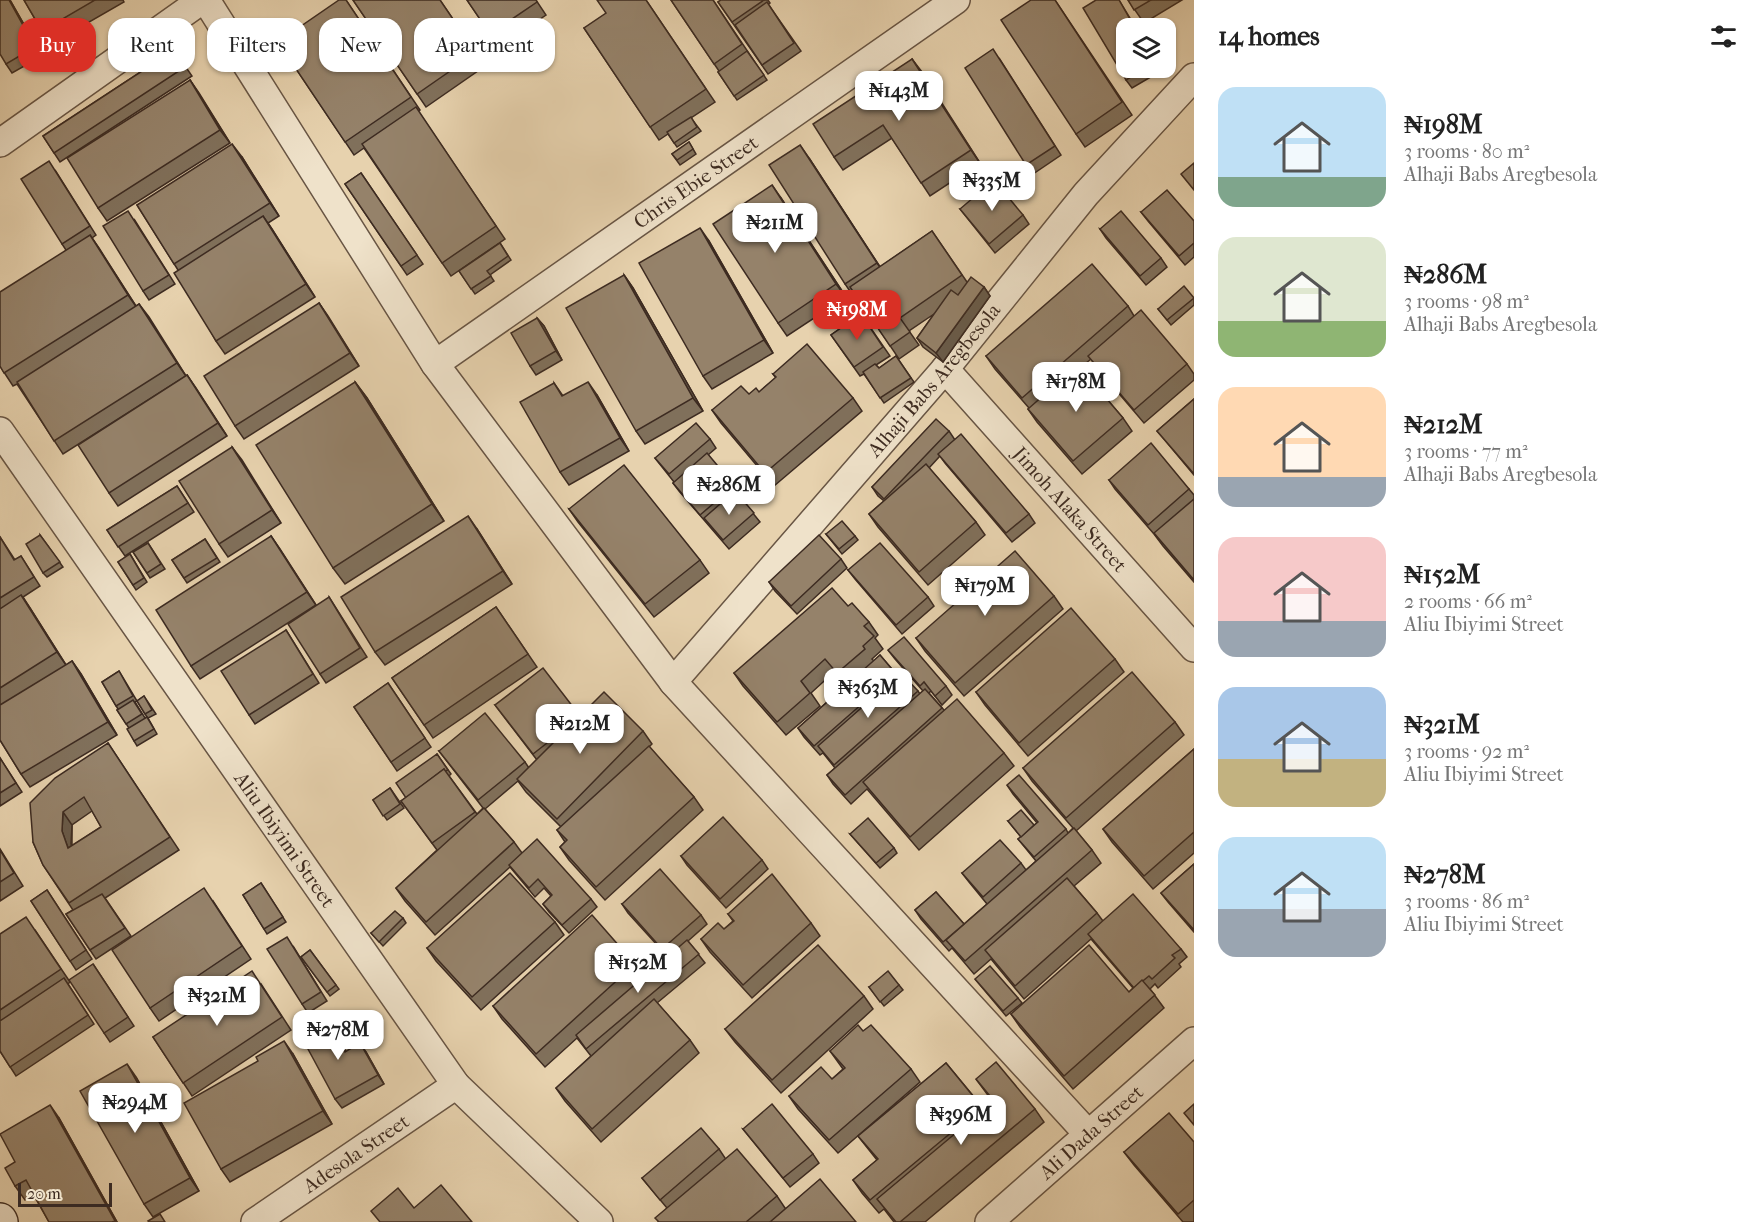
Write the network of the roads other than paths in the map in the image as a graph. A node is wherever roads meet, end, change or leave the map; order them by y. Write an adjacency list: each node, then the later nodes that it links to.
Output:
1 (202, 0): 5 (street)
2 (206, 0): 6 (street)
3 (956, 0): 6 (street, Chris Ebie Street)
4 (1194, 77): 7 (street, Alhaji Babs Aregbesola)
5 (0, 143)
6 (435, 364): 10 (street)
7 (945, 369): 9 (street, Jimoh Alaka Street); 10 (street, Alhaji Babs Aregbesola)
8 (0, 431): 12 (street, Aliu Ibiyimi Street)
9 (1194, 648)
10 (673, 682): 13 (street)
11 (1194, 1041): 13 (street, Ali Dada Street)
12 (456, 1085): 14 (street, Adesola Street); 15 (street, Aliu Ibiyimi Street)
13 (1088, 1134): 16 (street, Ali Dada Street)
14 (255, 1222)
15 (599, 1222)
16 (989, 1222)

